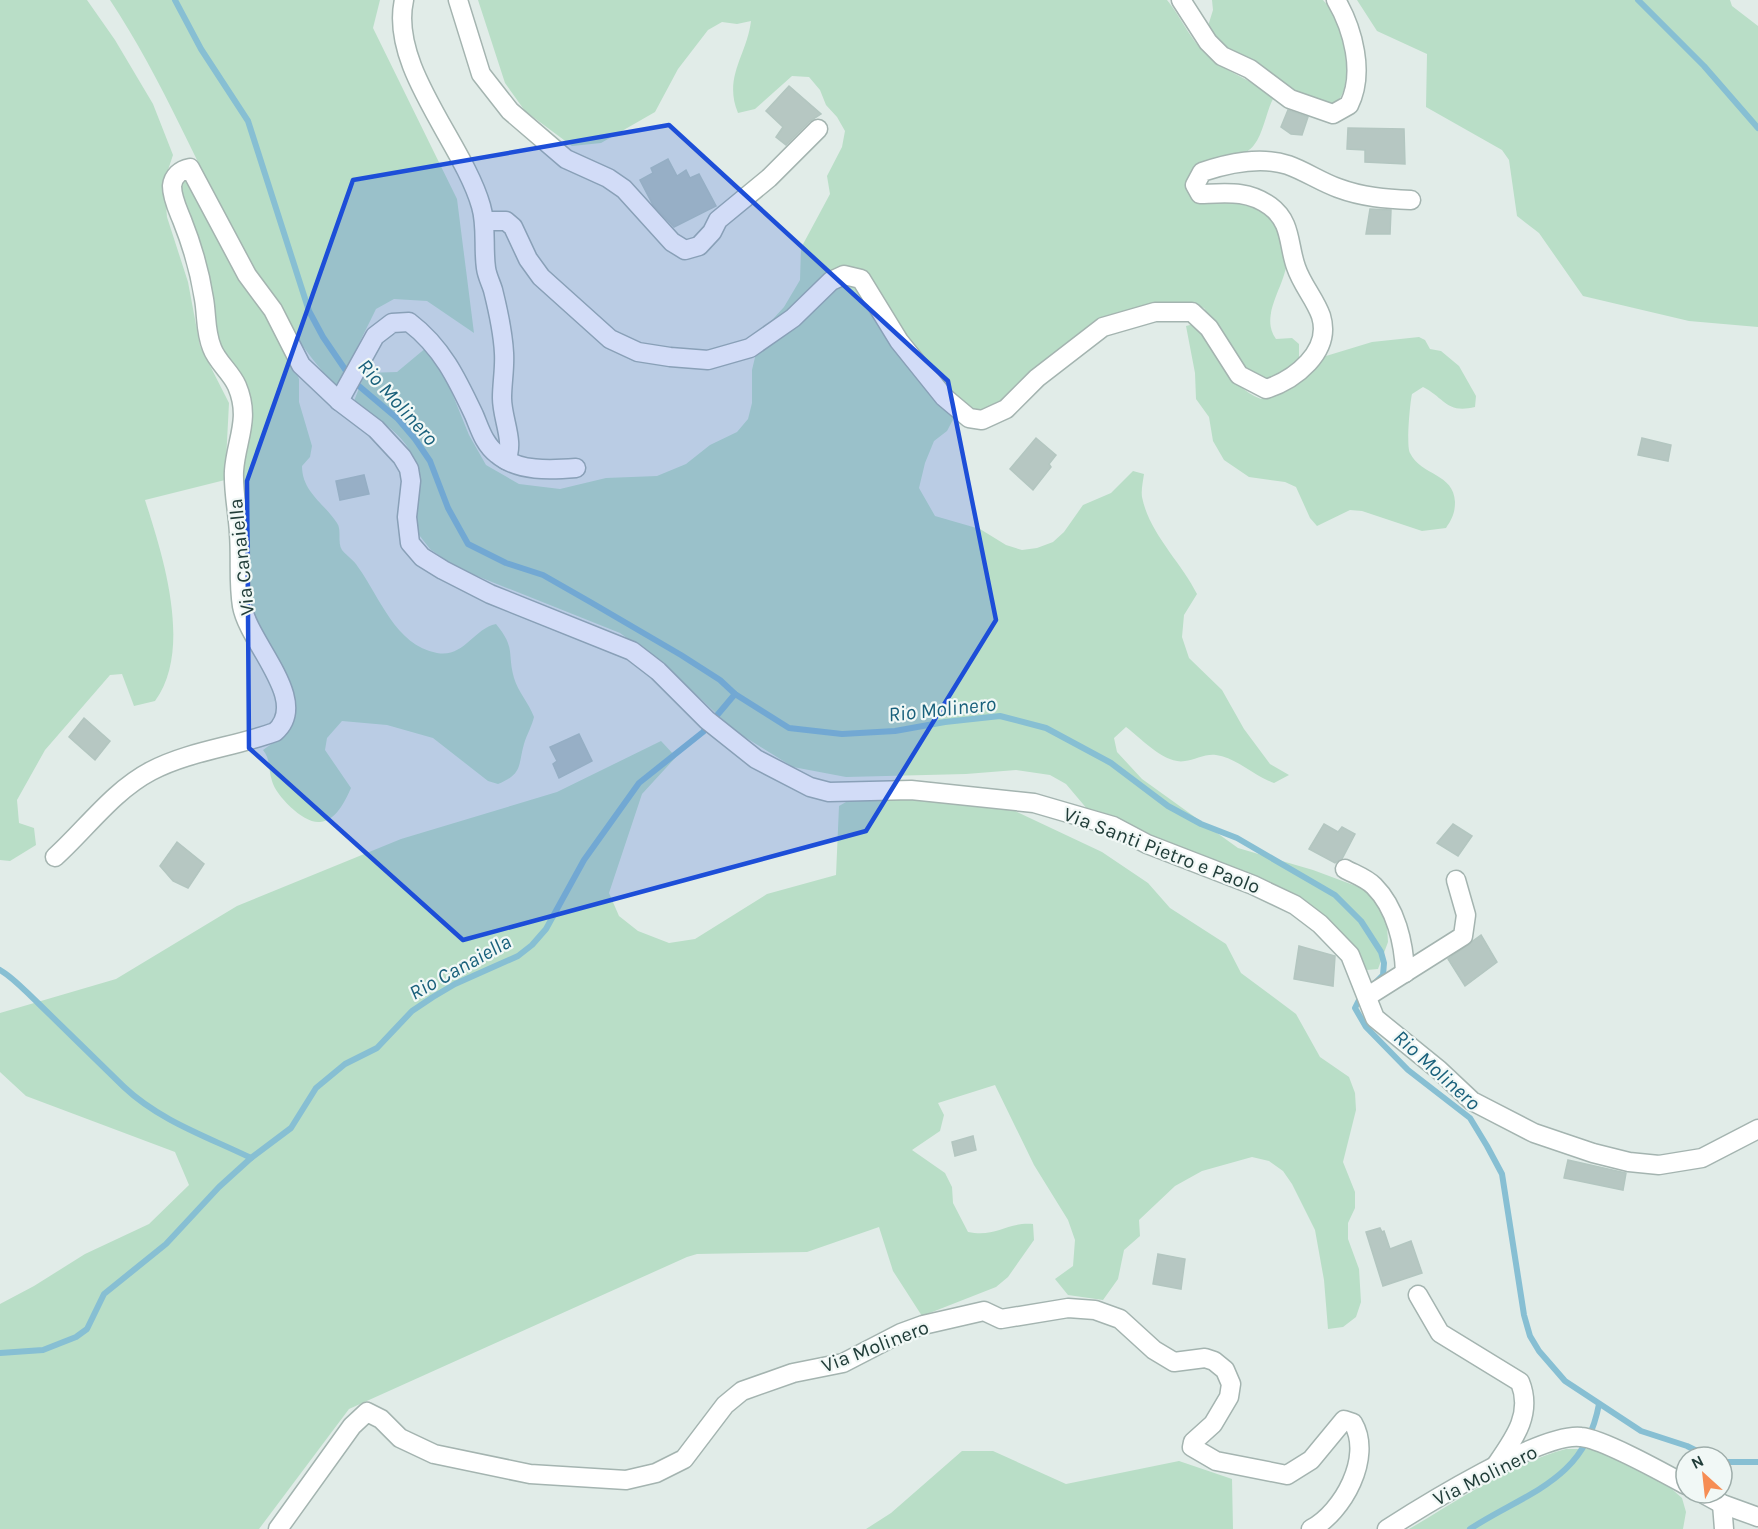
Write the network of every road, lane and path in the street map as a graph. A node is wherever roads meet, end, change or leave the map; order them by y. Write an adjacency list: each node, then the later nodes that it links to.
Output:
1 (404, 0): 8 (street)
2 (458, 0): 5 (street)
3 (1181, 0): 4 (street)
4 (1336, 0)
5 (818, 129)
6 (190, 168): 9 (street, Via Santi Pietro e Paolo); 12 (street, Via Canaiella)
7 (1411, 200): 8 (street)
8 (485, 221): 10 (street)
9 (347, 387): 10 (street); 16 (street, Via Santi Pietro e Paolo)
10 (506, 460): 11 (street)
11 (576, 468)
12 (55, 857)
13 (1345, 869): 15 (street)
14 (1456, 880): 15 (street)
15 (1405, 973): 16 (street)
16 (1365, 990): 17 (street, Via Santi Pietro e Paolo)
17 (1758, 1129)
18 (1418, 1295): 19 (street)
19 (1496, 1465): 20 (street, Via Molinero); 26 (street, Via Molinero)
20 (1674, 1479)
21 (1722, 1505): 27 (street)
22 (1725, 1505): 23 (street)
23 (1758, 1517)
24 (278, 1529): 25 (street, Via Molinero)
25 (1311, 1529)
26 (1387, 1529)
27 (1724, 1529)

